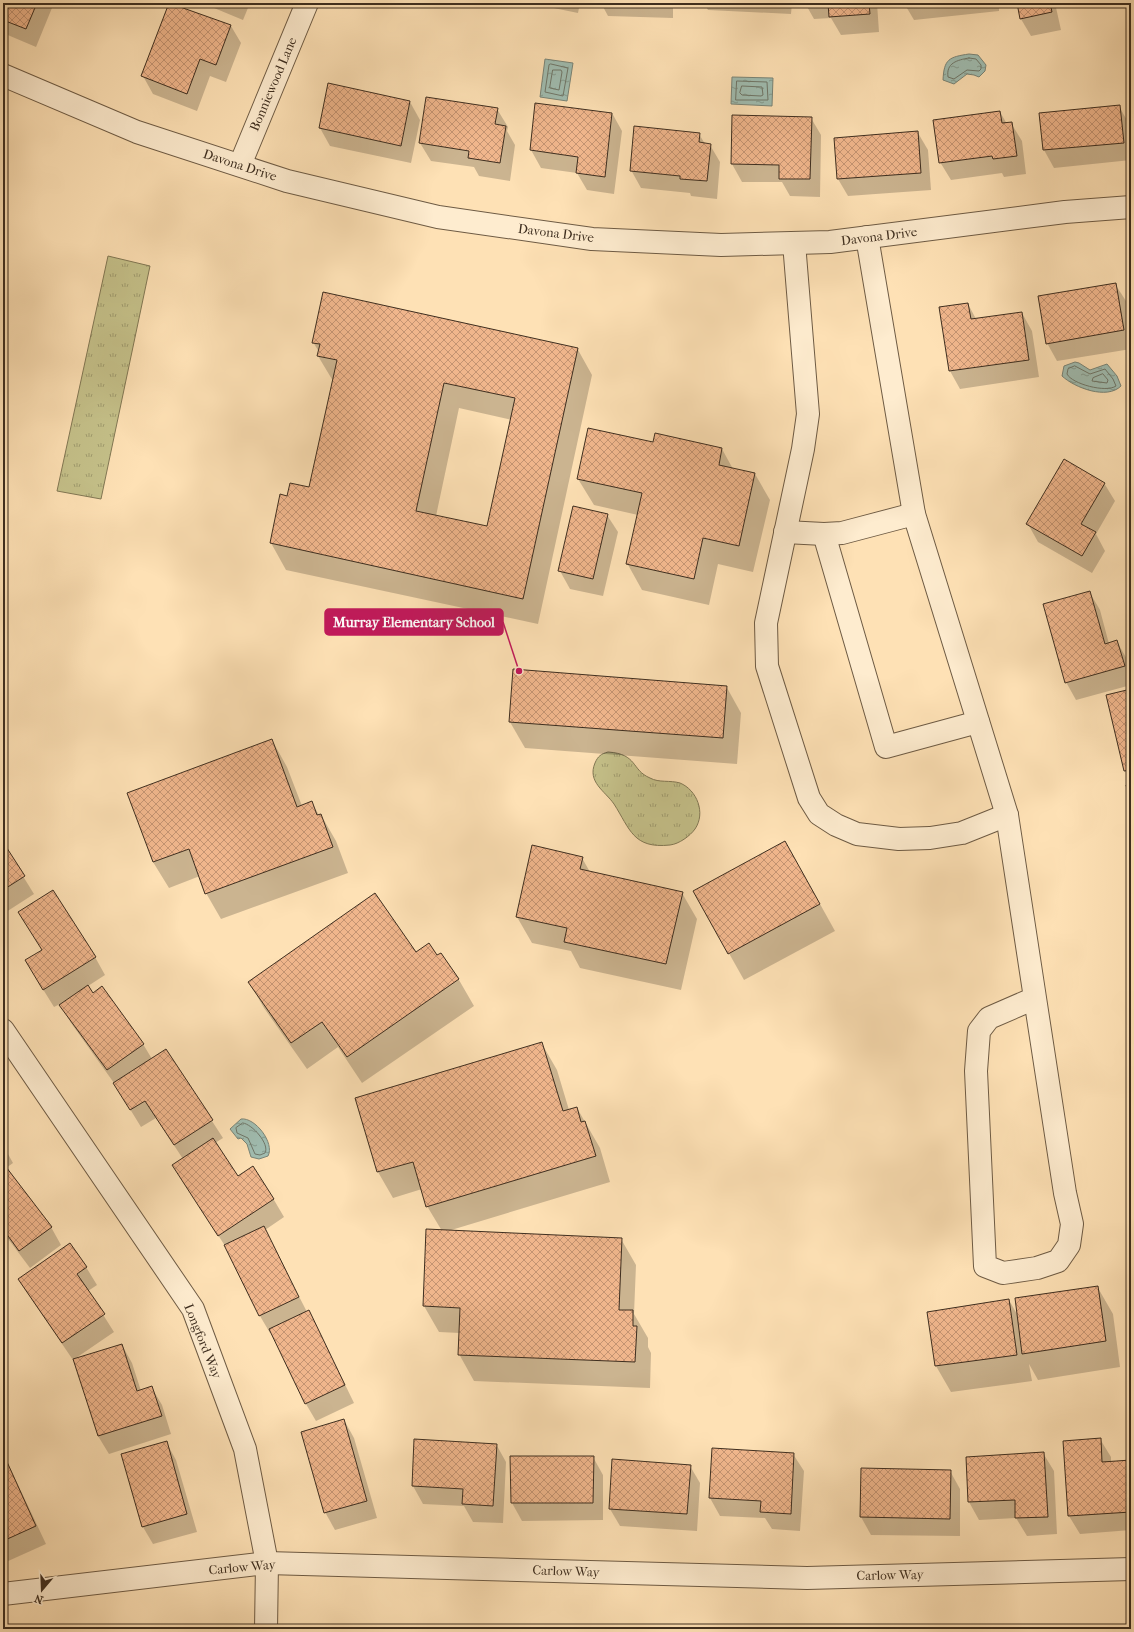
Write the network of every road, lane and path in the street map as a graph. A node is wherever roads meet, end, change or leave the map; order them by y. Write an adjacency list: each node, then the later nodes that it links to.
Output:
1 (307, 3): 3 (street, Bonniewood Lane)
2 (3, 75): 3 (street, Davona Drive)
3 (240, 165): 6 (street, Davona Drive)
4 (1131, 207): 5 (street, Davona Drive)
5 (866, 238): 6 (street, Davona Drive); 7 (street)
6 (794, 243): 8 (street)
7 (914, 514): 9 (street); 10 (street)
8 (785, 532): 9 (street); 11 (street)
9 (824, 534): 10 (street)
10 (978, 722): 11 (street)
11 (1007, 815): 12 (street)
12 (1035, 998): 12 (street)
13 (3, 1030): 14 (street, Longford Way)
14 (268, 1563): 15 (street, Carlow Way); 16 (street, Carlow Way); 17 (street, Longford Way)
15 (1131, 1569)
16 (3, 1594)
17 (266, 1629)

